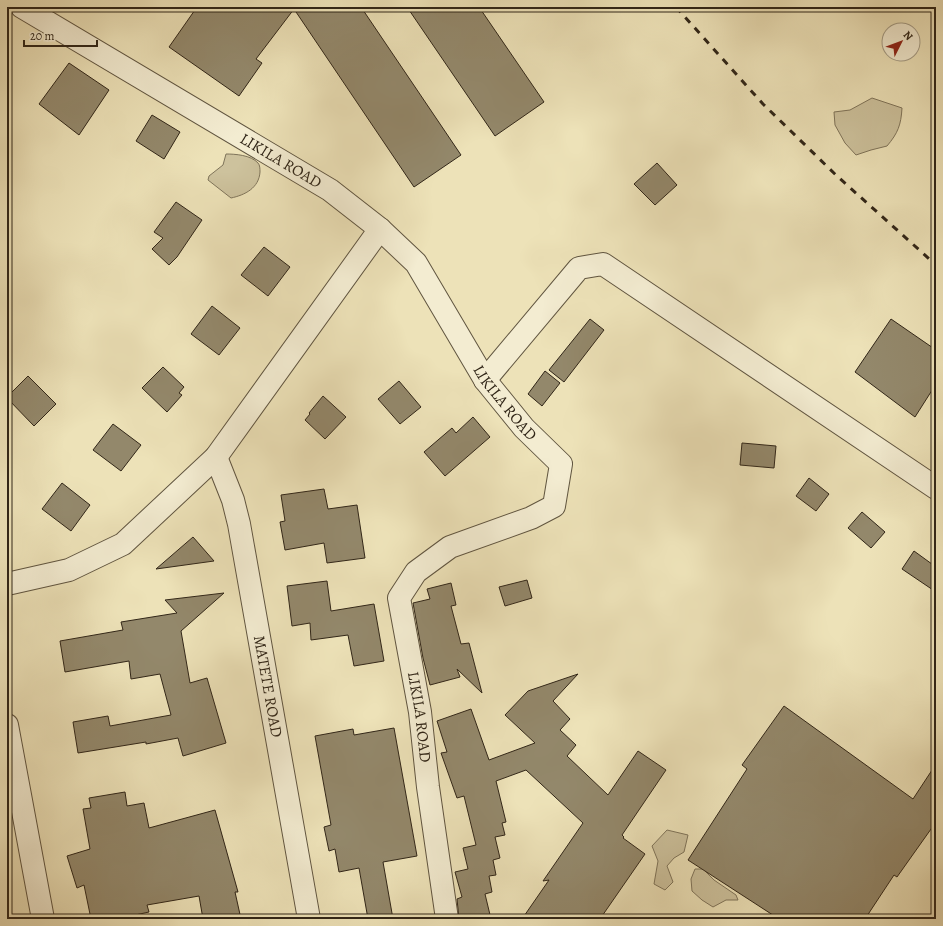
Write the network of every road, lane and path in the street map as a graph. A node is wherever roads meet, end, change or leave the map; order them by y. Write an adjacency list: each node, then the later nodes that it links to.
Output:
1 (22, 7): 2 (street, LIKILA ROAD)
2 (380, 229): 3 (street, LIKILA ROAD); 4 (street)
3 (485, 380): 5 (street); 10 (street, LIKILA ROAD)
4 (216, 457): 6 (street); 9 (street, MATETE ROAD)
5 (936, 488)
6 (7, 584)
7 (7, 725): 8 (street)
8 (43, 919)
9 (309, 919)
10 (448, 919)

